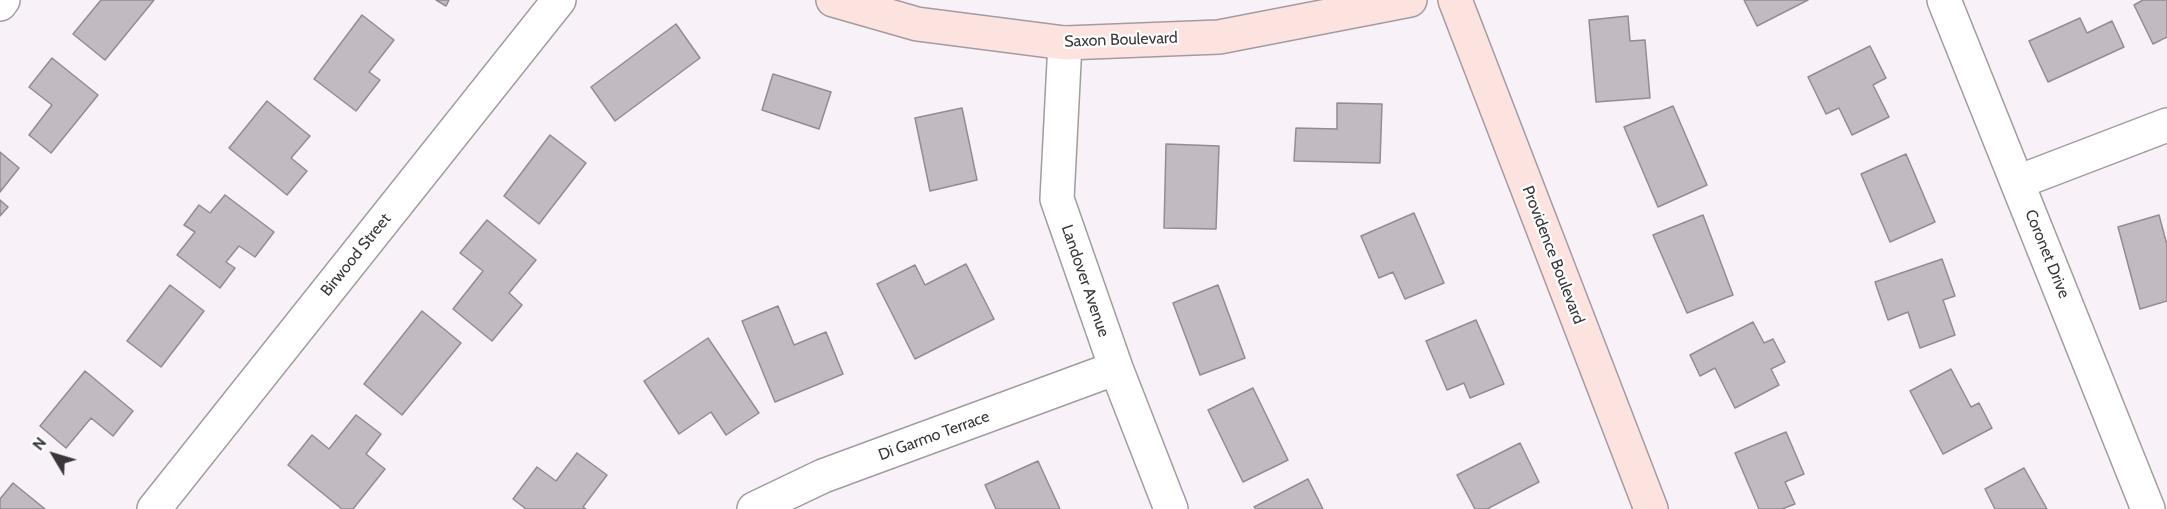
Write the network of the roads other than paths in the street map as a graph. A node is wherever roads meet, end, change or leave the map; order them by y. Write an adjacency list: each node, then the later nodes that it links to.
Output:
1 (3, 0): 7 (street)
2 (559, 0): 12 (street, Birwood Street)
3 (833, 0): 8 (main road, Saxon Boulevard)
4 (1410, 0): 8 (main road, Saxon Boulevard)
5 (1455, 0): 15 (main road, Providence Boulevard)
6 (1944, 0): 10 (street, Coronet Drive)
7 (0, 4)
8 (1065, 43): 11 (street, Landover Avenue)
9 (2167, 125): 10 (street)
10 (2019, 182): 16 (street, Coronet Drive)
11 (1116, 368): 13 (street, Di Garmo Terrace); 14 (street, Landover Avenue)
12 (154, 509)
13 (754, 509)
14 (1171, 509)
15 (1651, 509)
16 (2148, 509)

